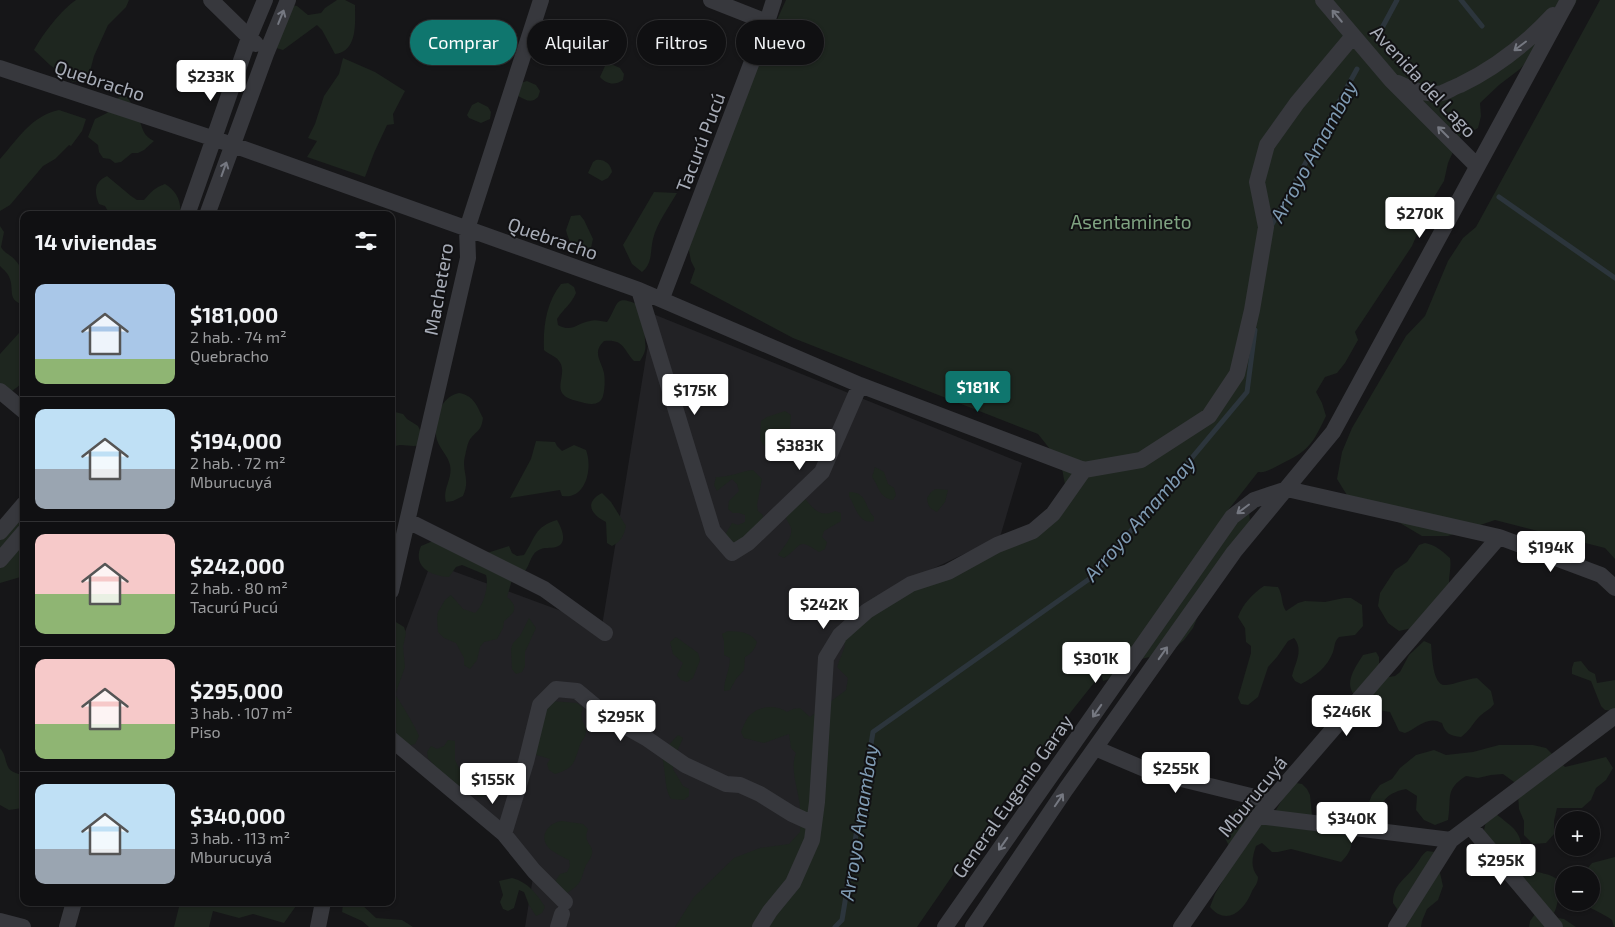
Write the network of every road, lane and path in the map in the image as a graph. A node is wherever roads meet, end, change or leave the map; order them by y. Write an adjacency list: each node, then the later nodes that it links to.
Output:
1 (211, 0): 12 (street)
2 (265, 0): 12 (street)
3 (288, 0): 13 (street, one-way to 3)
4 (540, 0): 22 (street, Machetero)
5 (711, 0): 9 (street)
6 (774, 0): 10 (street, Tacurú Pucú)
7 (1323, 0): 11 (street, Avenida del Lago, one-way to 7)
8 (1568, 0): 16 (street, one-way to 16); 19 (street)
9 (762, 20)
10 (768, 20)
11 (1353, 36): 16 (street, Avenida del Lago); 28 (street)
12 (250, 38): 13 (street); 17 (street)
13 (266, 54): 18 (street)
14 (751, 65): 24 (street, Tacurú Pucú)
15 (0, 68): 17 (street, Quebracho)
16 (1391, 80): 19 (street, Avenida del Lago, one-way to 16)
17 (214, 139): 18 (street, Quebracho); 20 (street)
18 (233, 145): 21 (street, one-way to 18); 22 (street, Quebracho)
19 (1477, 166): 29 (street)
20 (188, 211)
21 (208, 211)
22 (467, 229): 23 (street, Quebracho); 31 (street, Machetero)
23 (639, 290): 24 (street, Quebracho); 25 (street)
24 (662, 298): 25 (street, Quebracho)
25 (860, 386): 28 (street, Quebracho)
26 (0, 391): 27 (street)
27 (20, 408)
28 (1084, 470): 44 (street)
29 (1287, 489): 34 (street); 41 (street, one-way to 29); 56 (street, General Eugenio Garay, one-way to 56)
30 (20, 509): 32 (street)
31 (408, 522): 36 (street, Machetero); 38 (street)
32 (0, 532)
33 (20, 537): 35 (street)
34 (1499, 537): 37 (street); 42 (street, Mburucuyá)
35 (0, 560)
36 (395, 575)
37 (1615, 588)
38 (604, 633)
39 (1615, 716): 45 (street)
40 (395, 742): 46 (street)
41 (1095, 748): 42 (street); 57 (street, one-way to 41)
42 (1272, 801): 43 (street, Mburucuyá)
43 (1258, 816): 47 (street); 58 (street, Mburucuyá)
44 (814, 824): 46 (street); 55 (street)
45 (1470, 826): 47 (street); 60 (street)
46 (504, 834): 50 (street)
47 (1451, 840): 59 (street)
48 (73, 906): 53 (street)
49 (322, 906): 54 (street)
50 (562, 915)
51 (0, 921): 52 (street)
52 (23, 927)
53 (67, 927)
54 (318, 927)
55 (760, 927)
56 (945, 927)
57 (973, 927)
58 (1181, 927)
59 (1396, 927)
60 (1555, 927)

